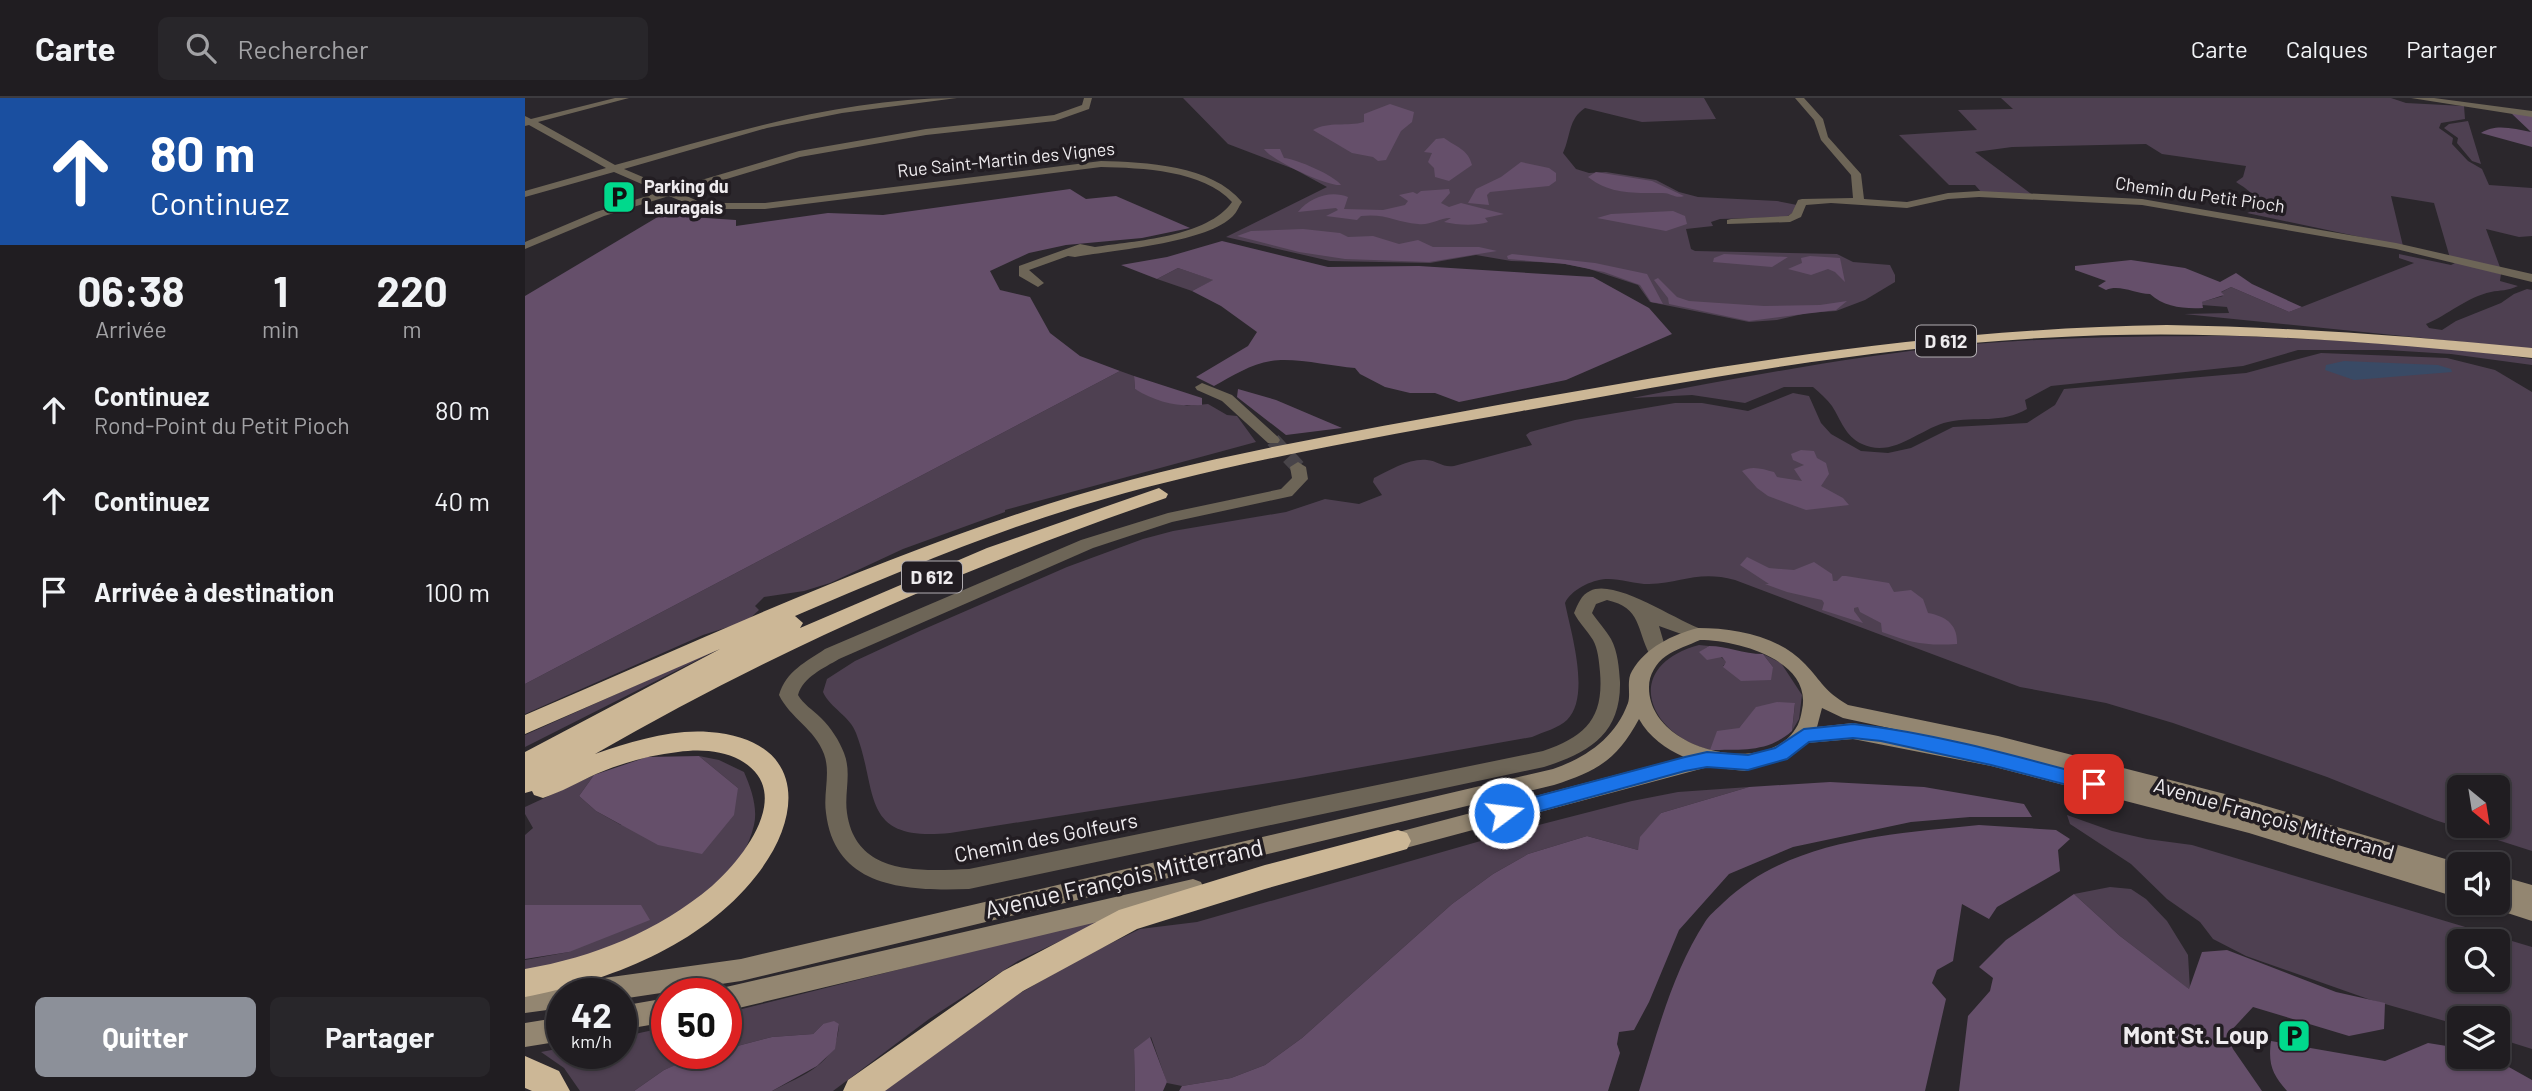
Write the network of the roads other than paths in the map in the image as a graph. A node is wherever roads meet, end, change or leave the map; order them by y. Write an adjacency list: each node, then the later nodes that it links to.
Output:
1 (625, 98): 9 (street)
2 (862, 98): 7 (street)
3 (953, 98): 7 (street)
4 (1088, 98): 11 (street)
5 (1799, 98): 13 (street)
6 (2415, 98): 8 (street)
7 (842, 110): 10 (street)
8 (2532, 114)
9 (526, 121): 10 (street)
10 (613, 167): 11 (street); 12 (street)
11 (666, 193): 15 (street); 17 (street, Rue Saint-Martin des Vignes)
12 (525, 194)
13 (1859, 202): 14 (street, Chemin du Petit Pioch); 16 (street, Chemin du Petit Pioch)
14 (1731, 222)
15 (525, 246)
16 (2532, 278)
17 (1038, 283)
18 (2532, 353): 20 (highway, D 612)
19 (1202, 387): 21 (street)
20 (1365, 436): 23 (highway, D 612); 33 (highway, D 612)
21 (1273, 440)
22 (1298, 467): 24 (street, Chemin des Golfeurs)
23 (1160, 481): 29 (highway, D 612); 32 (highway, D 612)
24 (1635, 605): 25 (street, Chemin des Golfeurs); 26 (street)
25 (1698, 634): 26 (main road); 27 (main road)
26 (1657, 650): 28 (main road)
27 (1810, 686): 30 (main road); 36 (main road, Avenue François Mitterrand)
28 (1638, 702): 31 (main road); 43 (main road, Avenue François Mitterrand)
29 (525, 725)
30 (1804, 736): 31 (main road); 37 (main road, Avenue François Mitterrand)
31 (1707, 759): 35 (main road, Avenue François Mitterrand)
32 (525, 763)
33 (525, 783)
34 (525, 796): 42 (highway)
35 (1398, 841): 44 (main road, Avenue François Mitterrand); 51 (highway)
36 (2447, 869)
37 (2447, 884)
38 (2510, 889): 39 (main road)
39 (2532, 895)
40 (2510, 904): 41 (main road)
41 (2532, 911)
42 (525, 983)
43 (637, 985)
44 (742, 995)
45 (546, 998): 46 (main road)
46 (525, 1001)
47 (546, 1032): 48 (main road)
48 (525, 1035)
49 (525, 1072): 50 (highway)
50 (554, 1091)
51 (859, 1091)

